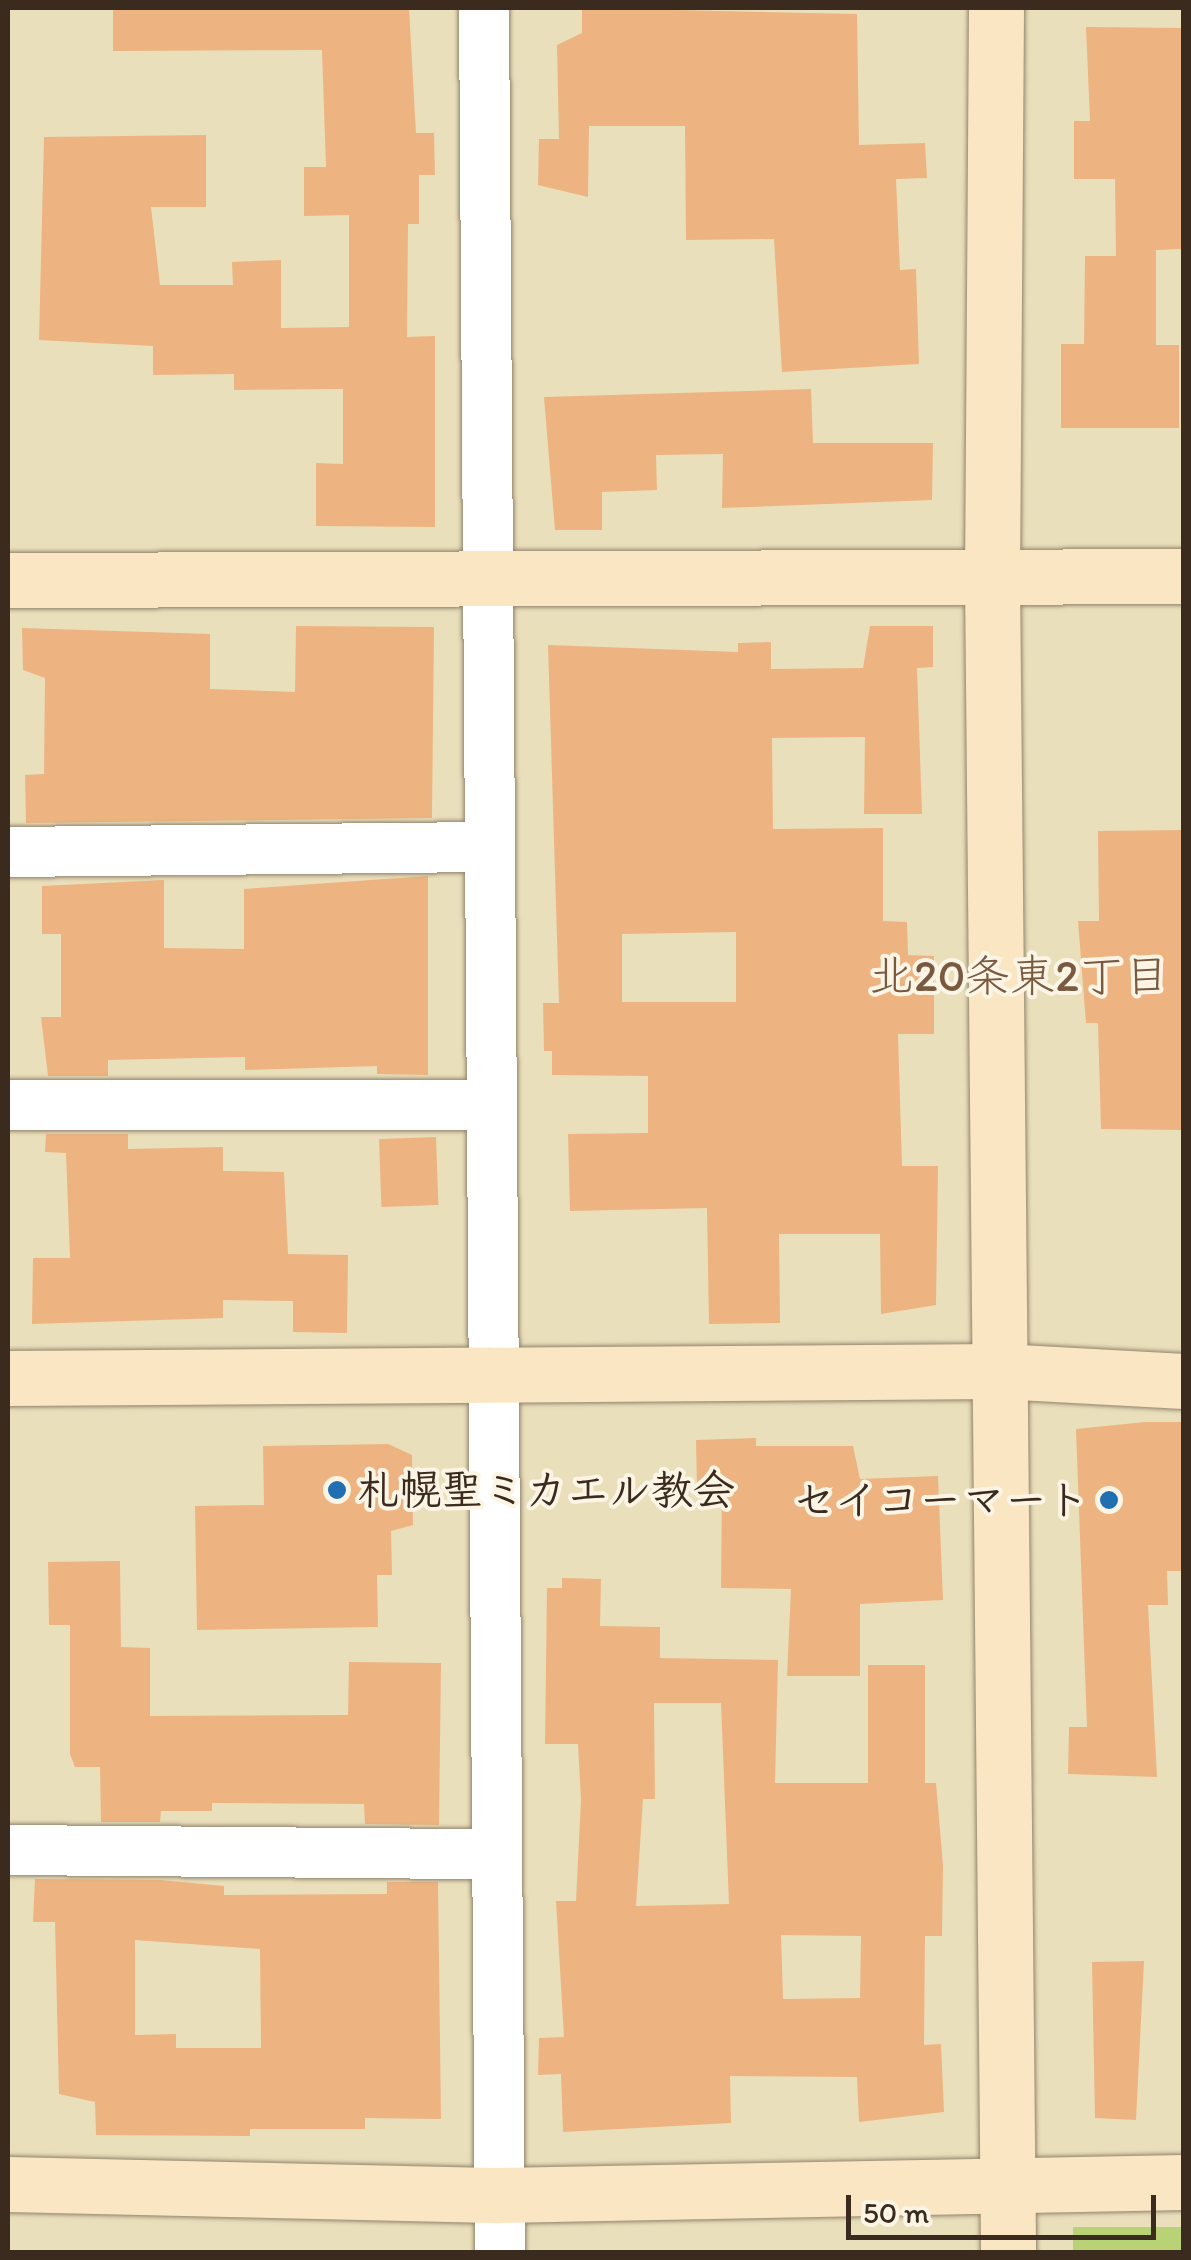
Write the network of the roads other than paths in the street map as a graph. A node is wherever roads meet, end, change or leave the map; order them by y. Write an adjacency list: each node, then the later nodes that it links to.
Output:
1 (484, 8): 5 (street)
2 (996, 8): 4 (street)
3 (1184, 576): 4 (street)
4 (992, 578): 5 (street); 11 (street)
5 (483, 579): 6 (street); 7 (street)
6 (8, 580)
7 (485, 848): 8 (street); 10 (street)
8 (8, 852)
9 (8, 1104): 10 (street)
10 (487, 1105): 12 (street)
11 (1000, 1372): 12 (street); 14 (street); 18 (street)
12 (489, 1377): 13 (street); 16 (street)
13 (8, 1378)
14 (1184, 1381)
15 (8, 1850): 16 (street)
16 (492, 1854): 20 (street)
17 (1184, 2182): 18 (street)
18 (1008, 2183): 20 (street); 22 (street)
19 (8, 2184): 20 (street)
20 (499, 2195): 21 (street)
21 (500, 2252)
22 (1008, 2252)

